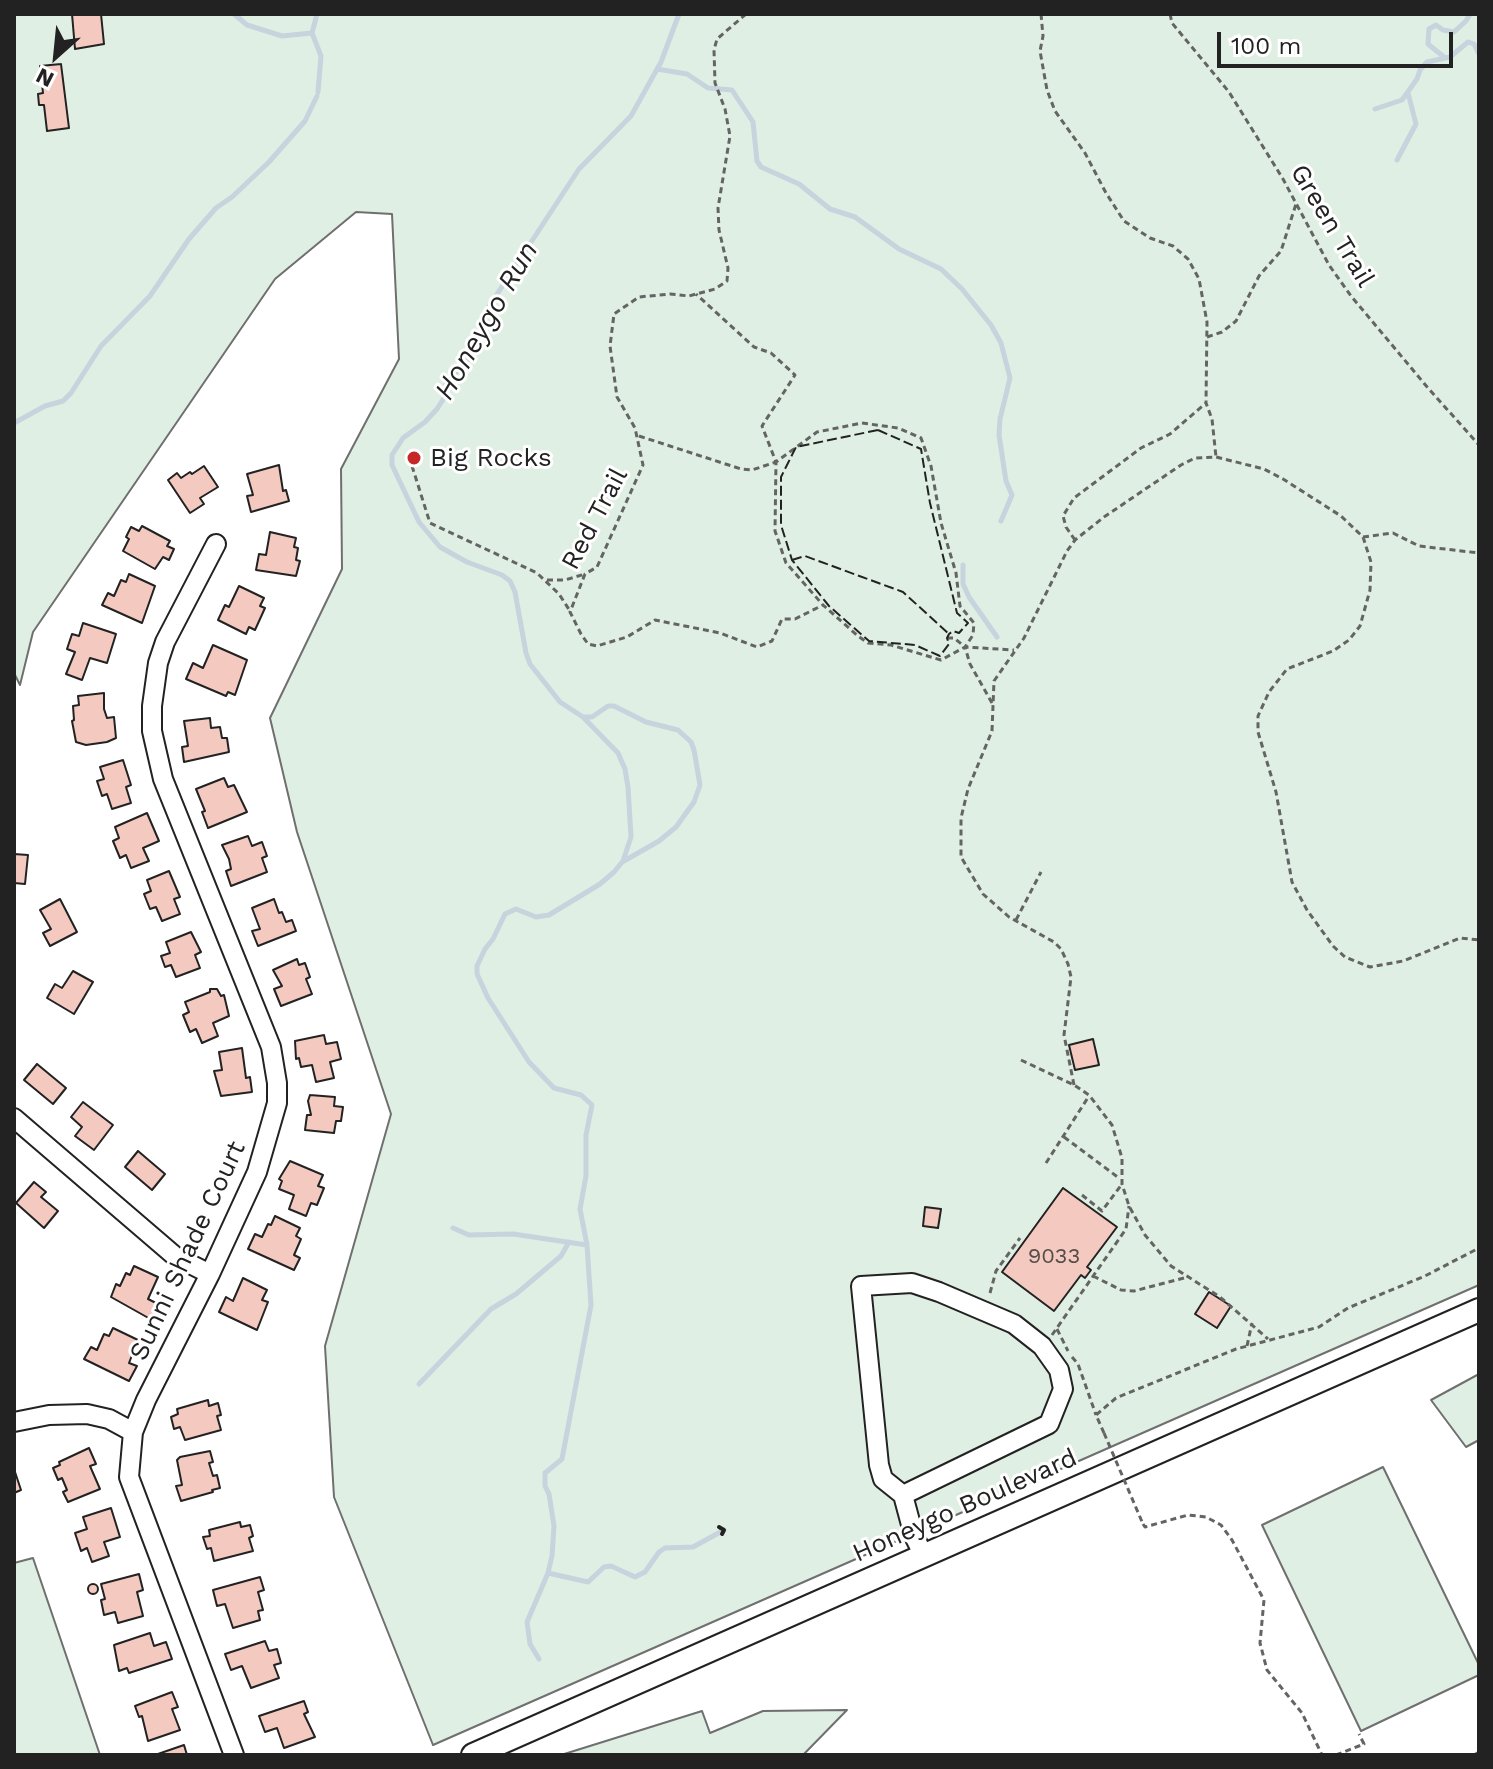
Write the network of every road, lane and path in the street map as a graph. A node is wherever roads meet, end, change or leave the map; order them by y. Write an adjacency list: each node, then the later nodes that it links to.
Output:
1 (746, 14): 5 (path, Red Trail)
2 (1041, 14): 6 (path)
3 (1170, 14): 4 (path, Green Trail)
4 (1296, 204): 6 (path); 9 (path, Green Trail)
5 (696, 294): 8 (path, Red Trail); 11 (path)
6 (1207, 337): 7 (path)
7 (1206, 403): 10 (path); 14 (path)
8 (637, 435): 11 (path); 17 (path, Red Trail)
9 (1479, 445)
10 (1216, 457): 13 (path); 14 (path)
11 (776, 462): 19 (path); 24 (path)
12 (412, 466): 18 (path)
13 (1363, 537): 16 (path); 29 (path)
14 (1075, 540): 25 (path)
15 (216, 544): 41 (street, Sunni Shade Court)
16 (1479, 553)
17 (585, 574): 18 (path); 20 (path, Red Trail)
18 (547, 580): 20 (path)
19 (823, 605): 20 (path, Red Trail); 24 (path)
20 (570, 612)
21 (956, 631): 23 (path)
22 (947, 638): 23 (path)
23 (954, 638): 24 (path)
24 (965, 647): 25 (path); 26 (path)
25 (1014, 650): 26 (path)
26 (992, 703): 28 (path)
27 (1041, 872): 28 (path)
28 (1016, 920): 31 (path)
29 (1479, 940)
30 (1021, 1060): 31 (path)
31 (1074, 1085): 32 (path)
32 (1089, 1095): 34 (path); 36 (path)
33 (14, 1118): 41 (street)
34 (1064, 1137): 35 (path); 36 (path)
35 (1046, 1163)
36 (1121, 1181): 37 (path); 38 (path)
37 (1082, 1195)
38 (1129, 1206): 42 (path); 43 (path)
39 (1020, 1238): 44 (path)
40 (1479, 1248): 47 (path)
41 (210, 1274): 53 (street, Sunni Shade Court)
42 (1093, 1276): 43 (path); 48 (path)
43 (1189, 1277): 46 (path)
44 (990, 1293)
45 (1479, 1310): 55 (main road, Honeygo Boulevard)
46 (1252, 1323): 47 (path); 49 (path)
47 (1268, 1339): 49 (path)
48 (1042, 1346): 54 (street); 54 (street)
49 (1247, 1346): 51 (path)
50 (1090, 1403): 51 (path)
51 (1096, 1415): 59 (path, bridge)
52 (14, 1422): 53 (street)
53 (133, 1432): 57 (street, Sunni Shade Court)
54 (903, 1495): 55 (street)
55 (924, 1556): 58 (main road, Honeygo Boulevard)
56 (1359, 1734): 60 (path)
57 (234, 1755)
58 (473, 1755)
59 (1322, 1755)
60 (1336, 1755)

